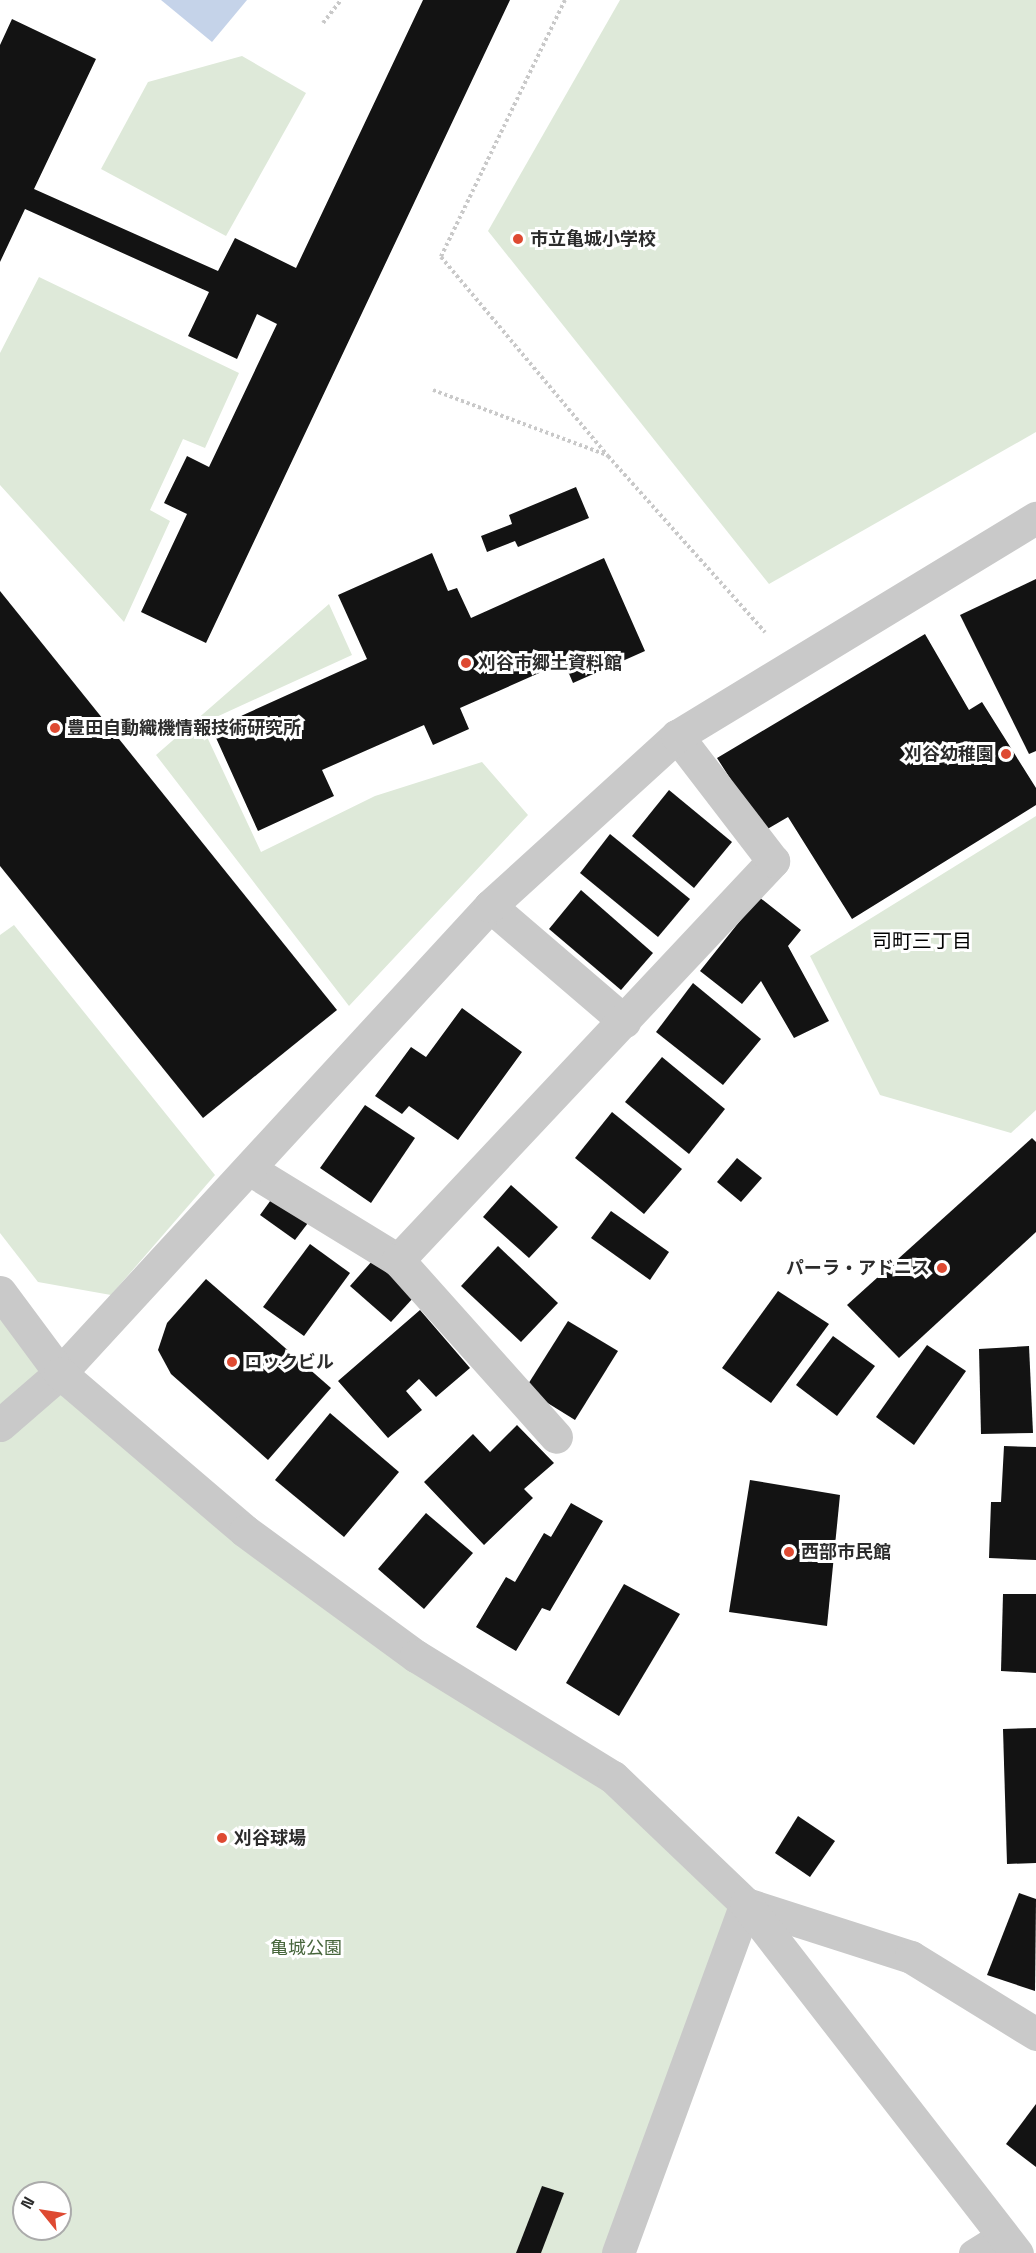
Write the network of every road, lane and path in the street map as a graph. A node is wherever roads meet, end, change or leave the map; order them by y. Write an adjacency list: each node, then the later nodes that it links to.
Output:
1 (341, 0): 3 (path)
2 (565, 0): 5 (path)
3 (323, 23)
4 (433, 390): 5 (path)
5 (608, 456): 7 (path)
6 (1036, 518): 7 (street)
7 (793, 664): 8 (street)
8 (678, 736): 9 (street); 10 (street)
9 (490, 906): 10 (street); 11 (street)
10 (624, 1021): 12 (street)
11 (251, 1170): 12 (street); 14 (street)
12 (398, 1260): 16 (street)
13 (0, 1292): 14 (street)
14 (60, 1373): 15 (street); 17 (street)
15 (0, 1425)
16 (556, 1437)
17 (746, 1904): 18 (street); 19 (street); 20 (street)
18 (1036, 2034)
19 (1009, 2243): 21 (lane)
20 (618, 2253)
21 (972, 2253)

